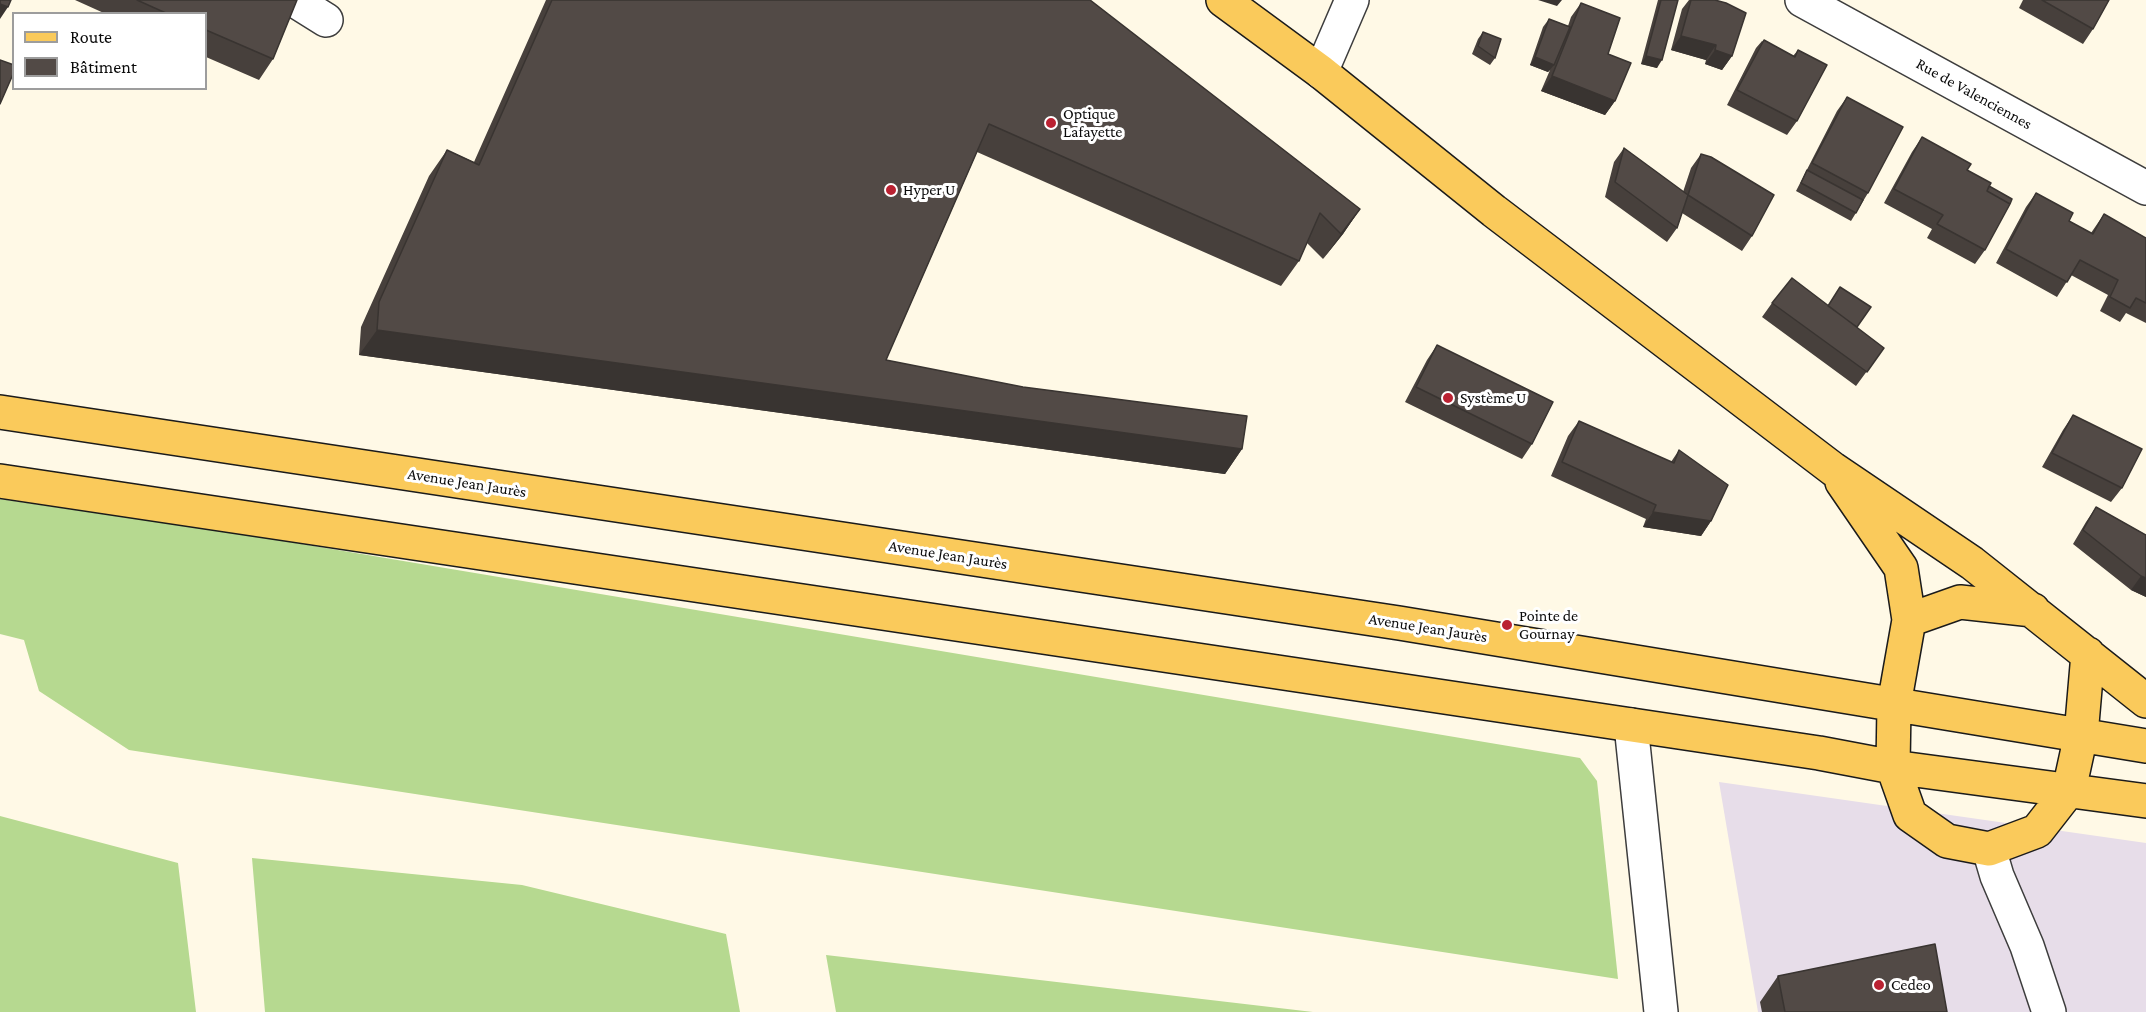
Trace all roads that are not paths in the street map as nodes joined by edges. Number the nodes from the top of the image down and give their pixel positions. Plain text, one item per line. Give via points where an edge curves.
1 (294, 0) edge
2 (1223, 0) edge
3 (1352, 0) edge
4 (1802, 0) edge
5 (326, 20) dead end
6 (1321, 72) junction
7 (2146, 188) edge
8 (0, 412) edge
9 (1833, 469) junction
10 (0, 481) edge
11 (2033, 610) junction
12 (1909, 620) junction
13 (2088, 654) junction
14 (2146, 701) edge
15 (1894, 705) junction
16 (1630, 724) junction
17 (2081, 735) junction
18 (2146, 746) edge
19 (1893, 766) junction
20 (2069, 790) junction
21 (2146, 801) edge
22 (1989, 849) junction
23 (1660, 1012) edge
24 (2049, 1012) edge

1 - 5 street
2 - 6 main road
3 - 6 street
4 - 7 street, Rue de Valenciennes
6 - 9 main road via 1494,211
8 - 15 main road, Avenue Jean Jaurès via 1311,610
9 - 11 main road via 1947,544
9 - 12 main road via 1901,568
10 - 16 main road
11 - 12 main road via 1960,602
11 - 13 main road
12 - 15 main road
13 - 14 main road
13 - 17 main road
15 - 17 main road, Avenue Jean Jaurès
15 - 19 main road
16 - 19 main road
16 - 23 street
17 - 18 main road, Avenue Jean Jaurès
17 - 20 main road
19 - 20 main road
19 - 22 main road via 1910,815 1947,841
20 - 21 main road
20 - 22 main road via 2037,831
22 - 24 street

